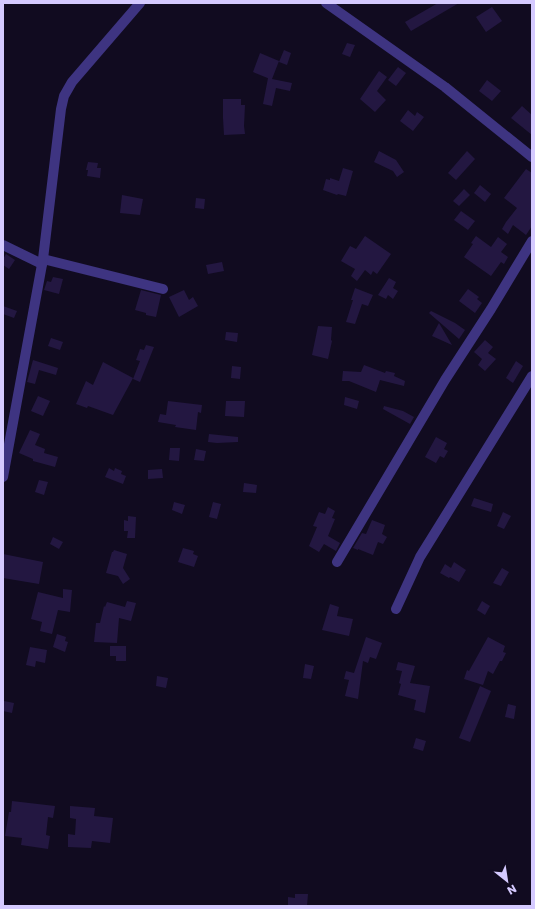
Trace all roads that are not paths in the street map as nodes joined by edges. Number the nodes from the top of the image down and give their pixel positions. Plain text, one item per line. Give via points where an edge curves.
1 (140, 3) edge
2 (326, 3) edge
3 (532, 157) edge
4 (532, 241) edge
5 (3, 244) edge
6 (42, 262) junction
7 (163, 289) dead end
8 (532, 376) edge
9 (3, 477) edge
10 (336, 562) dead end
11 (396, 609) dead end

1 - 6 street via 72,82 64,96
2 - 3 street via 445,87
4 - 10 street via 441,386
5 - 6 street
6 - 7 street
6 - 9 street
8 - 11 street via 420,557

